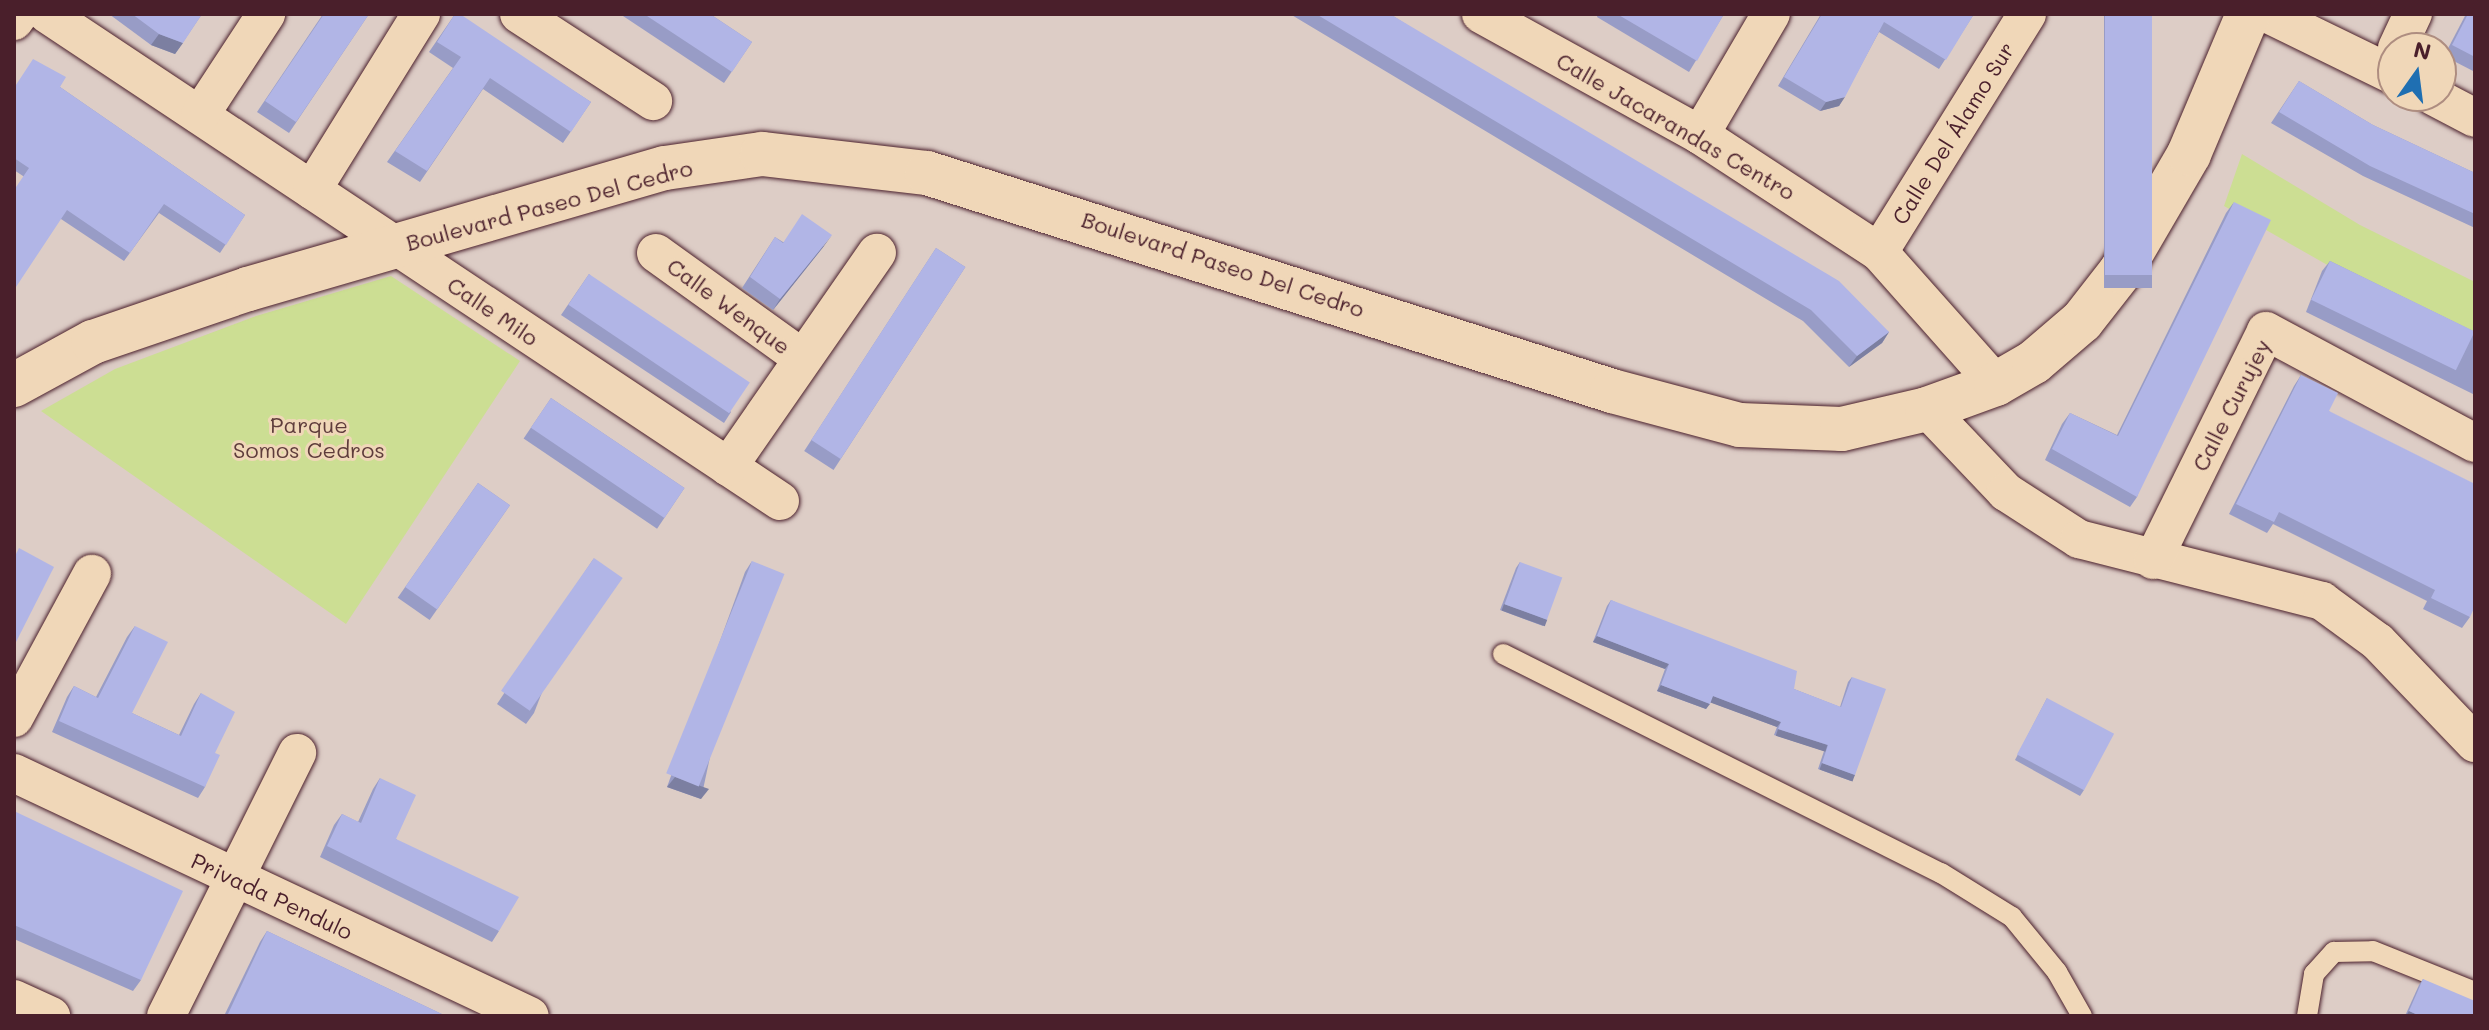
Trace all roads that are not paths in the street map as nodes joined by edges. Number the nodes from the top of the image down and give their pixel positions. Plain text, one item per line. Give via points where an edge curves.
1 (19, 14) edge
2 (47, 14) edge
3 (266, 14) edge
4 (421, 14) edge
5 (519, 14) edge
6 (1481, 14) edge
7 (1771, 14) edge
8 (2027, 14) edge
9 (2248, 14) edge
10 (2268, 14) edge
11 (14, 21) edge
12 (1522, 24) edge
13 (2377, 57) edge
14 (653, 101) dead end
15 (2457, 109) edge
16 (200, 115) junction
17 (2475, 118) edge
18 (1700, 135) junction
19 (312, 190) junction
20 (397, 246) junction
21 (1879, 252) junction
22 (656, 253) dead end
23 (877, 253) dead end
24 (802, 358) junction
25 (1996, 384) junction
26 (14, 385) edge
27 (1927, 409) junction
28 (2475, 443) edge
29 (728, 467) junction
30 (780, 501) dead end
31 (2153, 560) junction
32 (92, 574) dead end
33 (1503, 654) dead end
34 (14, 718) edge
35 (2475, 743) edge
36 (297, 753) dead end
37 (14, 773) edge
38 (234, 879) junction
39 (2475, 992) edge
40 (14, 999) edge
41 (51, 1016) edge
42 (166, 1016) edge
43 (530, 1016) edge
44 (2082, 1016) edge
45 (2307, 1016) edge

1 - 11 street
2 - 16 street, Calle Milo
3 - 16 street
4 - 19 street
5 - 14 street
6 - 12 street, Calle Jacarandas Centro
7 - 18 street
8 - 21 street, Calle Del Álamo Sur
9 - 25 street, Boulevard Paseo Del Cedro via 2189,154 2121,271 2082,321 2034,362
10 - 13 street
12 - 18 street, Calle Jacarandas Centro
15 - 17 street
16 - 19 street, Calle Milo
18 - 21 street, Calle Jacarandas Centro
19 - 20 street, Calle Milo
20 - 26 street, Boulevard Paseo Del Cedro via 134,326
20 - 27 street, Boulevard Paseo Del Cedro via 665,168 762,154 848,160 927,173 1016,199 1612,391 1740,425 1842,429
20 - 29 street, Calle Milo
21 - 25 street, Calle Jacarandas Centro
22 - 24 street, Calle Wenque
23 - 24 street, Calle Wenque
24 - 29 street, Calle Wenque
25 - 27 street, Boulevard Paseo Del Cedro
27 - 31 street via 2006,492 2079,539
28 - 31 street, Calle Curujey via 2266,331
29 - 30 street, Calle Milo
31 - 35 street via 2269,584 2322,601 2378,642
32 - 34 street
33 - 44 lane via 1941,873 2012,917 2057,972
36 - 38 street
37 - 38 street, Privada Pendulo
38 - 42 street
38 - 43 street, Privada Pendulo
39 - 45 lane via 2373,951 2334,952 2314,974
40 - 41 street

